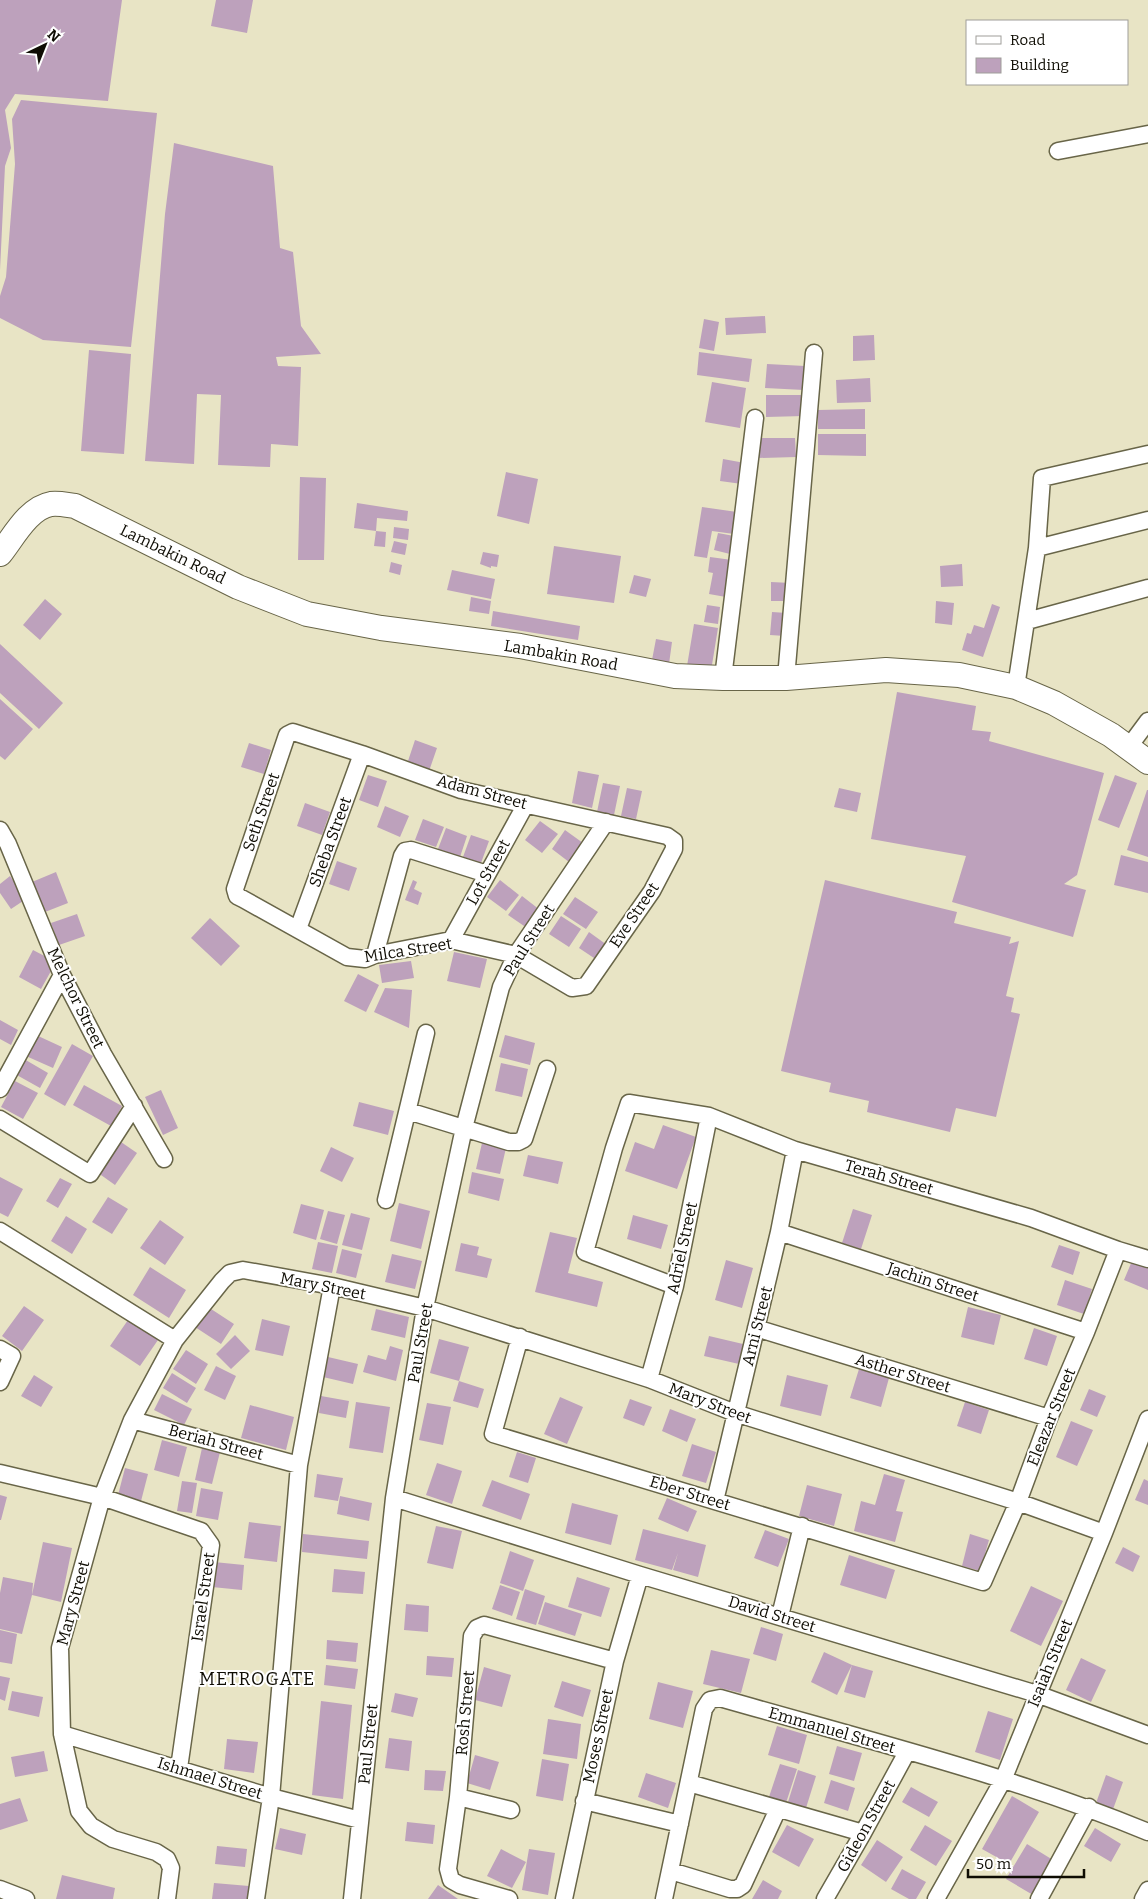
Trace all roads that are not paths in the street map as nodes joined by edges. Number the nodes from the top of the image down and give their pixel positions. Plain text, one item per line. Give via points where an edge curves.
1 (1148, 134) edge
2 (1058, 151) dead end
3 (814, 353) dead end
4 (755, 418) dead end
5 (1148, 454) edge
6 (1148, 520) edge
7 (1037, 548) junction
8 (0, 554) edge
9 (1148, 588) edge
10 (1027, 621) junction
11 (723, 678) junction
12 (786, 678) junction
13 (1016, 687) junction
14 (1148, 721) edge
15 (293, 732) joint
16 (1128, 748) junction
17 (362, 754) junction
18 (1148, 762) edge
19 (526, 804) junction
20 (606, 822) junction
21 (4, 837) edge
22 (674, 841) joint
23 (0, 861) edge
24 (487, 874) junction
25 (237, 896) joint
26 (298, 929) junction
27 (451, 940) junction
28 (375, 955) junction
29 (516, 956) junction
30 (62, 975) junction
31 (586, 986) joint
32 (426, 1033) dead end
33 (547, 1069) dead end
34 (0, 1089) edge
35 (134, 1106) junction
36 (408, 1111) junction
37 (709, 1116) junction
38 (0, 1119) edge
39 (464, 1128) junction
40 (796, 1150) junction
41 (164, 1159) dead end
42 (386, 1200) dead end
43 (0, 1231) edge
44 (779, 1232) junction
45 (1118, 1250) junction
46 (1148, 1259) edge
47 (332, 1286) junction
48 (675, 1286) junction
49 (426, 1308) junction
50 (756, 1328) junction
51 (1086, 1332) junction
52 (520, 1337) junction
53 (175, 1340) junction
54 (0, 1349) edge
55 (649, 1380) junction
56 (0, 1382) edge
57 (735, 1414) junction
58 (1050, 1418) junction
59 (1148, 1419) edge
60 (132, 1420) junction
61 (299, 1465) junction
62 (0, 1473) edge
63 (102, 1498) junction
64 (394, 1498) junction
65 (715, 1501) junction
66 (1018, 1502) junction
67 (802, 1526) junction
68 (1104, 1533) junction
69 (640, 1575) junction
70 (983, 1582) joint
71 (780, 1616) junction
72 (614, 1660) junction
73 (1037, 1694) junction
74 (62, 1734) junction
75 (1148, 1735) edge
76 (907, 1752) junction
77 (179, 1768) junction
78 (1003, 1780) junction
79 (689, 1783) junction
80 (271, 1797) junction
81 (458, 1797) junction
82 (584, 1801) junction
83 (778, 1808) junction
84 (1089, 1808) junction
85 (511, 1810) dead end
86 (360, 1820) junction
87 (680, 1824) junction
88 (1148, 1832) edge
89 (863, 1833) junction
90 (671, 1871) junction
91 (0, 1889) edge
92 (1148, 1890) edge
93 (26, 1899) edge
94 (167, 1899) edge
95 (256, 1899) edge
96 (352, 1899) edge
97 (509, 1899) edge
98 (564, 1899) edge
99 (664, 1899) edge
100 (825, 1899) edge
101 (936, 1899) edge
102 (1039, 1899) edge
103 (1143, 1899) edge

1 - 2 street
3 - 12 street
4 - 11 street
5 - 7 street via 1042,478
6 - 7 street
7 - 10 street
8 - 11 main road, Lambakin Road via 39,509 50,504 75,506 238,587 307,614 381,628 520,646 675,676
9 - 10 street
10 - 13 street
11 - 12 main road, Lambakin Road
12 - 13 main road, Lambakin Road via 886,670 959,674
13 - 16 main road, Lambakin Road via 1082,718
14 - 16 street
15 - 17 street, Adam Street
15 - 25 street, Seth Street via 286,735 235,890
16 - 18 main road, Lambakin Road
17 - 19 street, Adam Street via 461,790
17 - 26 street, Sheba Street
19 - 20 street, Adam Street
19 - 24 street, Lot Street
20 - 22 street, Adam Street via 667,836
20 - 29 street, Paul Street
21 - 23 street
21 - 30 street, Melchor Street
22 - 31 street, Eve Street via 674,849 652,891
24 - 27 street, Lot Street
24 - 28 street via 411,850 405,851
25 - 26 street, Milca Street
26 - 28 street, Milca Street via 347,957 365,959
27 - 28 street, Milca Street
27 - 29 street, Milca Street
29 - 31 street, Milca Street via 572,988
29 - 39 street, Paul Street via 501,987
30 - 34 street
30 - 35 street, Melchor Street
32 - 36 street
33 - 39 street via 524,1139 509,1142
35 - 38 street via 90,1174
35 - 41 street, Melchor Street
36 - 39 street
36 - 42 street
37 - 40 street, Terah Street
37 - 48 street, Adriel Street
37 - 48 street, Terah Street via 629,1103 585,1252
39 - 49 street, Paul Street
40 - 44 street, Arni Street
40 - 45 street, Terah Street via 1031,1218
43 - 53 street
44 - 50 street, Arni Street
44 - 51 street, Jachin Street
45 - 46 street, Terah Street
45 - 51 street, Eleazar Street
47 - 49 street, Mary Street
47 - 53 street, Mary Street via 243,1270 230,1274
47 - 61 street
48 - 55 street, Adriel Street
49 - 52 street, Mary Street
49 - 64 street, Paul Street
50 - 57 street, Arni Street
50 - 58 street, Asther Street
51 - 58 street, Eleazar Street
52 - 55 street, Mary Street
52 - 65 street, Eber Street via 493,1434
53 - 60 street, Mary Street
54 - 56 street via 12,1356
55 - 57 street, Mary Street
57 - 65 street, Arni Street
57 - 66 street, Mary Street
58 - 66 street, Eleazar Street
59 - 68 street, Isaiah Street
60 - 61 street, Beriah Street
60 - 63 street, Mary Street
61 - 80 street
62 - 63 street, Israel Street
63 - 74 street, Mary Street via 60,1648
63 - 77 street, Israel Street via 201,1531 211,1545
64 - 69 street, David Street
64 - 86 street, Paul Street
65 - 67 street, Eber Street
66 - 68 street, Mary Street
66 - 70 street, Eleazar Street
67 - 70 street, Eber Street
67 - 71 street
68 - 73 street, Isaiah Street
69 - 71 street, David Street
69 - 72 street, Moses Street
71 - 73 street, David Street
72 - 81 street, Rosh Street via 484,1625 477,1628 472,1636
72 - 82 street, Moses Street
73 - 75 street, David Street
73 - 78 street, Isaiah Street
74 - 77 street, Ishmael Street
74 - 94 street, Mary Street via 79,1811 91,1826 113,1839 156,1852 167,1859 171,1868
76 - 78 street, Emmanuel Street
76 - 79 street, Emmanuel Street via 720,1698 710,1700 704,1709
76 - 89 street, Gideon Street
77 - 80 street, Ishmael Street
78 - 84 street, Emmanuel Street
78 - 101 street, Isaiah Street
79 - 83 street
79 - 87 street, Emmanuel Street
80 - 86 street, Ishmael Street
80 - 95 street
81 - 85 street
81 - 97 street, Rosh Street via 448,1870 451,1880
82 - 87 street
82 - 98 street, Moses Street
83 - 89 street
83 - 90 street via 743,1885 737,1889
84 - 88 street, Emmanuel Street
84 - 102 street
86 - 96 street, Paul Street
87 - 90 street, Emmanuel Street
89 - 100 street, Gideon Street
90 - 99 street, Emmanuel Street
91 - 93 street
92 - 103 street

